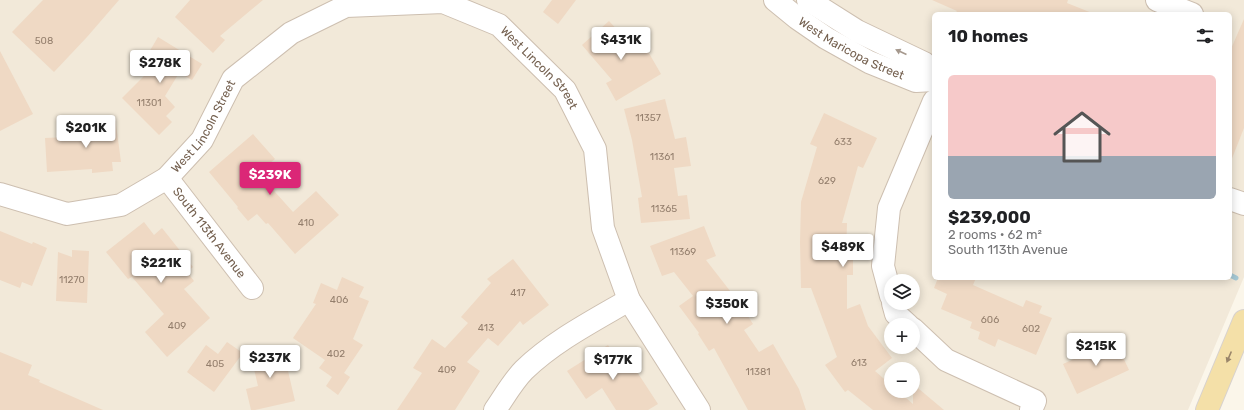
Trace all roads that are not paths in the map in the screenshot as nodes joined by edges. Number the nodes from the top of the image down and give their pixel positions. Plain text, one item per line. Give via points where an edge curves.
1 (775, 0) edge
2 (808, 0) edge
3 (1157, 0) edge
4 (1187, 12) edge
5 (932, 70) edge
6 (932, 80) edge
7 (932, 106) edge
8 (167, 178) junction
9 (0, 194) edge
10 (1232, 200) edge
11 (1244, 204) edge
12 (884, 274) edge
13 (252, 288) dead end
14 (629, 300) junction
15 (895, 310) edge
16 (900, 318) edge
17 (1244, 321) edge
18 (920, 336) edge
19 (496, 410) edge
20 (699, 410) edge
21 (1031, 410) edge
22 (1207, 410) edge

1 - 6 street, West Maricopa Street via 821,35 869,62 916,81
5 -> 2 street, West Maricopa Street via 924,63 857,31
3 - 4 street
7 - 12 street via 889,208 882,266
8 - 9 street, West Lincoln Street via 121,206 67,214
8 - 13 street, South 113th Avenue
8 - 14 street, West Lincoln Street via 202,140 233,79 291,33 346,6 443,2 499,26 565,90 595,149 603,228
10 - 11 street
14 - 19 street via 542,354 523,371
14 - 20 street, West Lincoln Street
15 - 16 street
17 -> 22 main road
18 - 21 street via 946,360 1035,401

